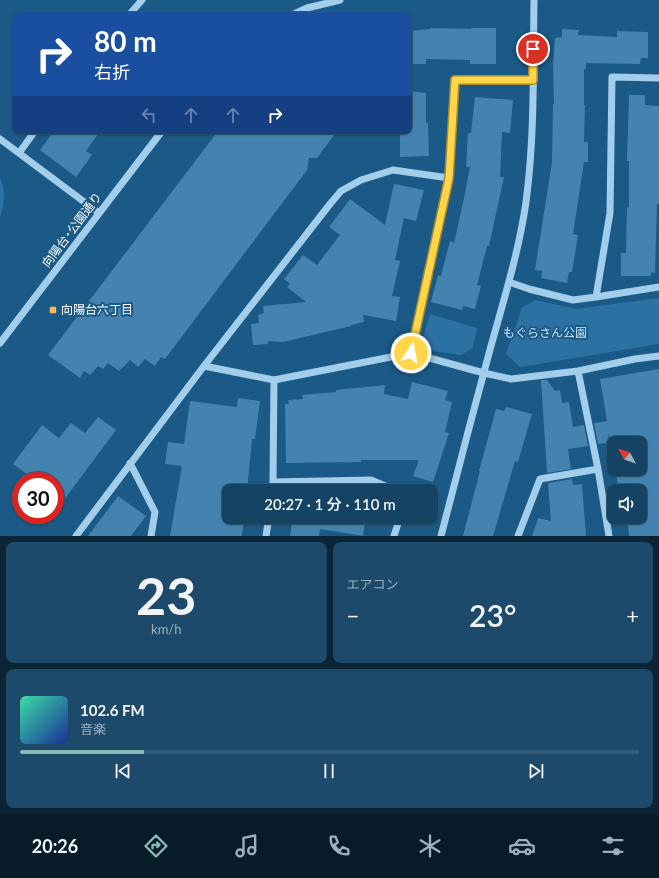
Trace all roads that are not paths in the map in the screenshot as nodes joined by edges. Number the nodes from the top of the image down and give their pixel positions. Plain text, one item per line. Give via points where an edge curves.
1 (142, 0) edge
2 (306, 0) edge
3 (340, 0) edge
4 (534, 0) edge
5 (307, 8) junction
6 (132, 12) edge
7 (298, 12) edge
8 (659, 78) edge
9 (533, 80) junction
10 (33, 134) edge
11 (160, 134) edge
12 (0, 139) edge
13 (19, 153) junction
14 (449, 178) junction
15 (99, 213) junction
16 (509, 282) junction
17 (659, 287) edge
18 (596, 298) junction
19 (0, 343) edge
20 (411, 353) junction
21 (659, 356) edge
22 (204, 366) junction
23 (578, 371) junction
24 (484, 373) junction
25 (274, 380) junction
26 (130, 463) junction
27 (598, 469) junction
28 (273, 482) joint
29 (380, 484) edge
30 (268, 524) edge
31 (398, 524) edge
32 (76, 536) edge
33 (151, 536) edge
34 (266, 536) edge
35 (394, 536) edge
36 (441, 536) edge
37 (518, 536) edge
38 (609, 536) edge

1 - 6 street
2 - 5 street
3 - 5 street
4 - 9 street
5 - 7 street
8 - 18 street via 612,77 610,213
9 - 14 street via 455,80
9 - 16 street via 526,203
10 - 13 street
11 - 15 street, 向陽台･公園通り
12 - 13 street
13 - 15 street
14 - 20 street
14 - 22 street via 393,170 361,180 341,191
15 - 19 street, 向陽台･公園通り
16 - 18 street via 573,300
16 - 24 street
17 - 18 street
20 - 24 street
20 - 25 street
21 - 23 street
22 - 25 street
22 - 26 street
23 - 24 street via 511,379
23 - 27 street
24 - 36 street
25 - 28 street
26 - 32 street
26 - 33 street via 155,512
27 - 37 street via 540,479
27 - 38 street
28 - 29 street via 371,480
30 - 34 street
31 - 35 street

